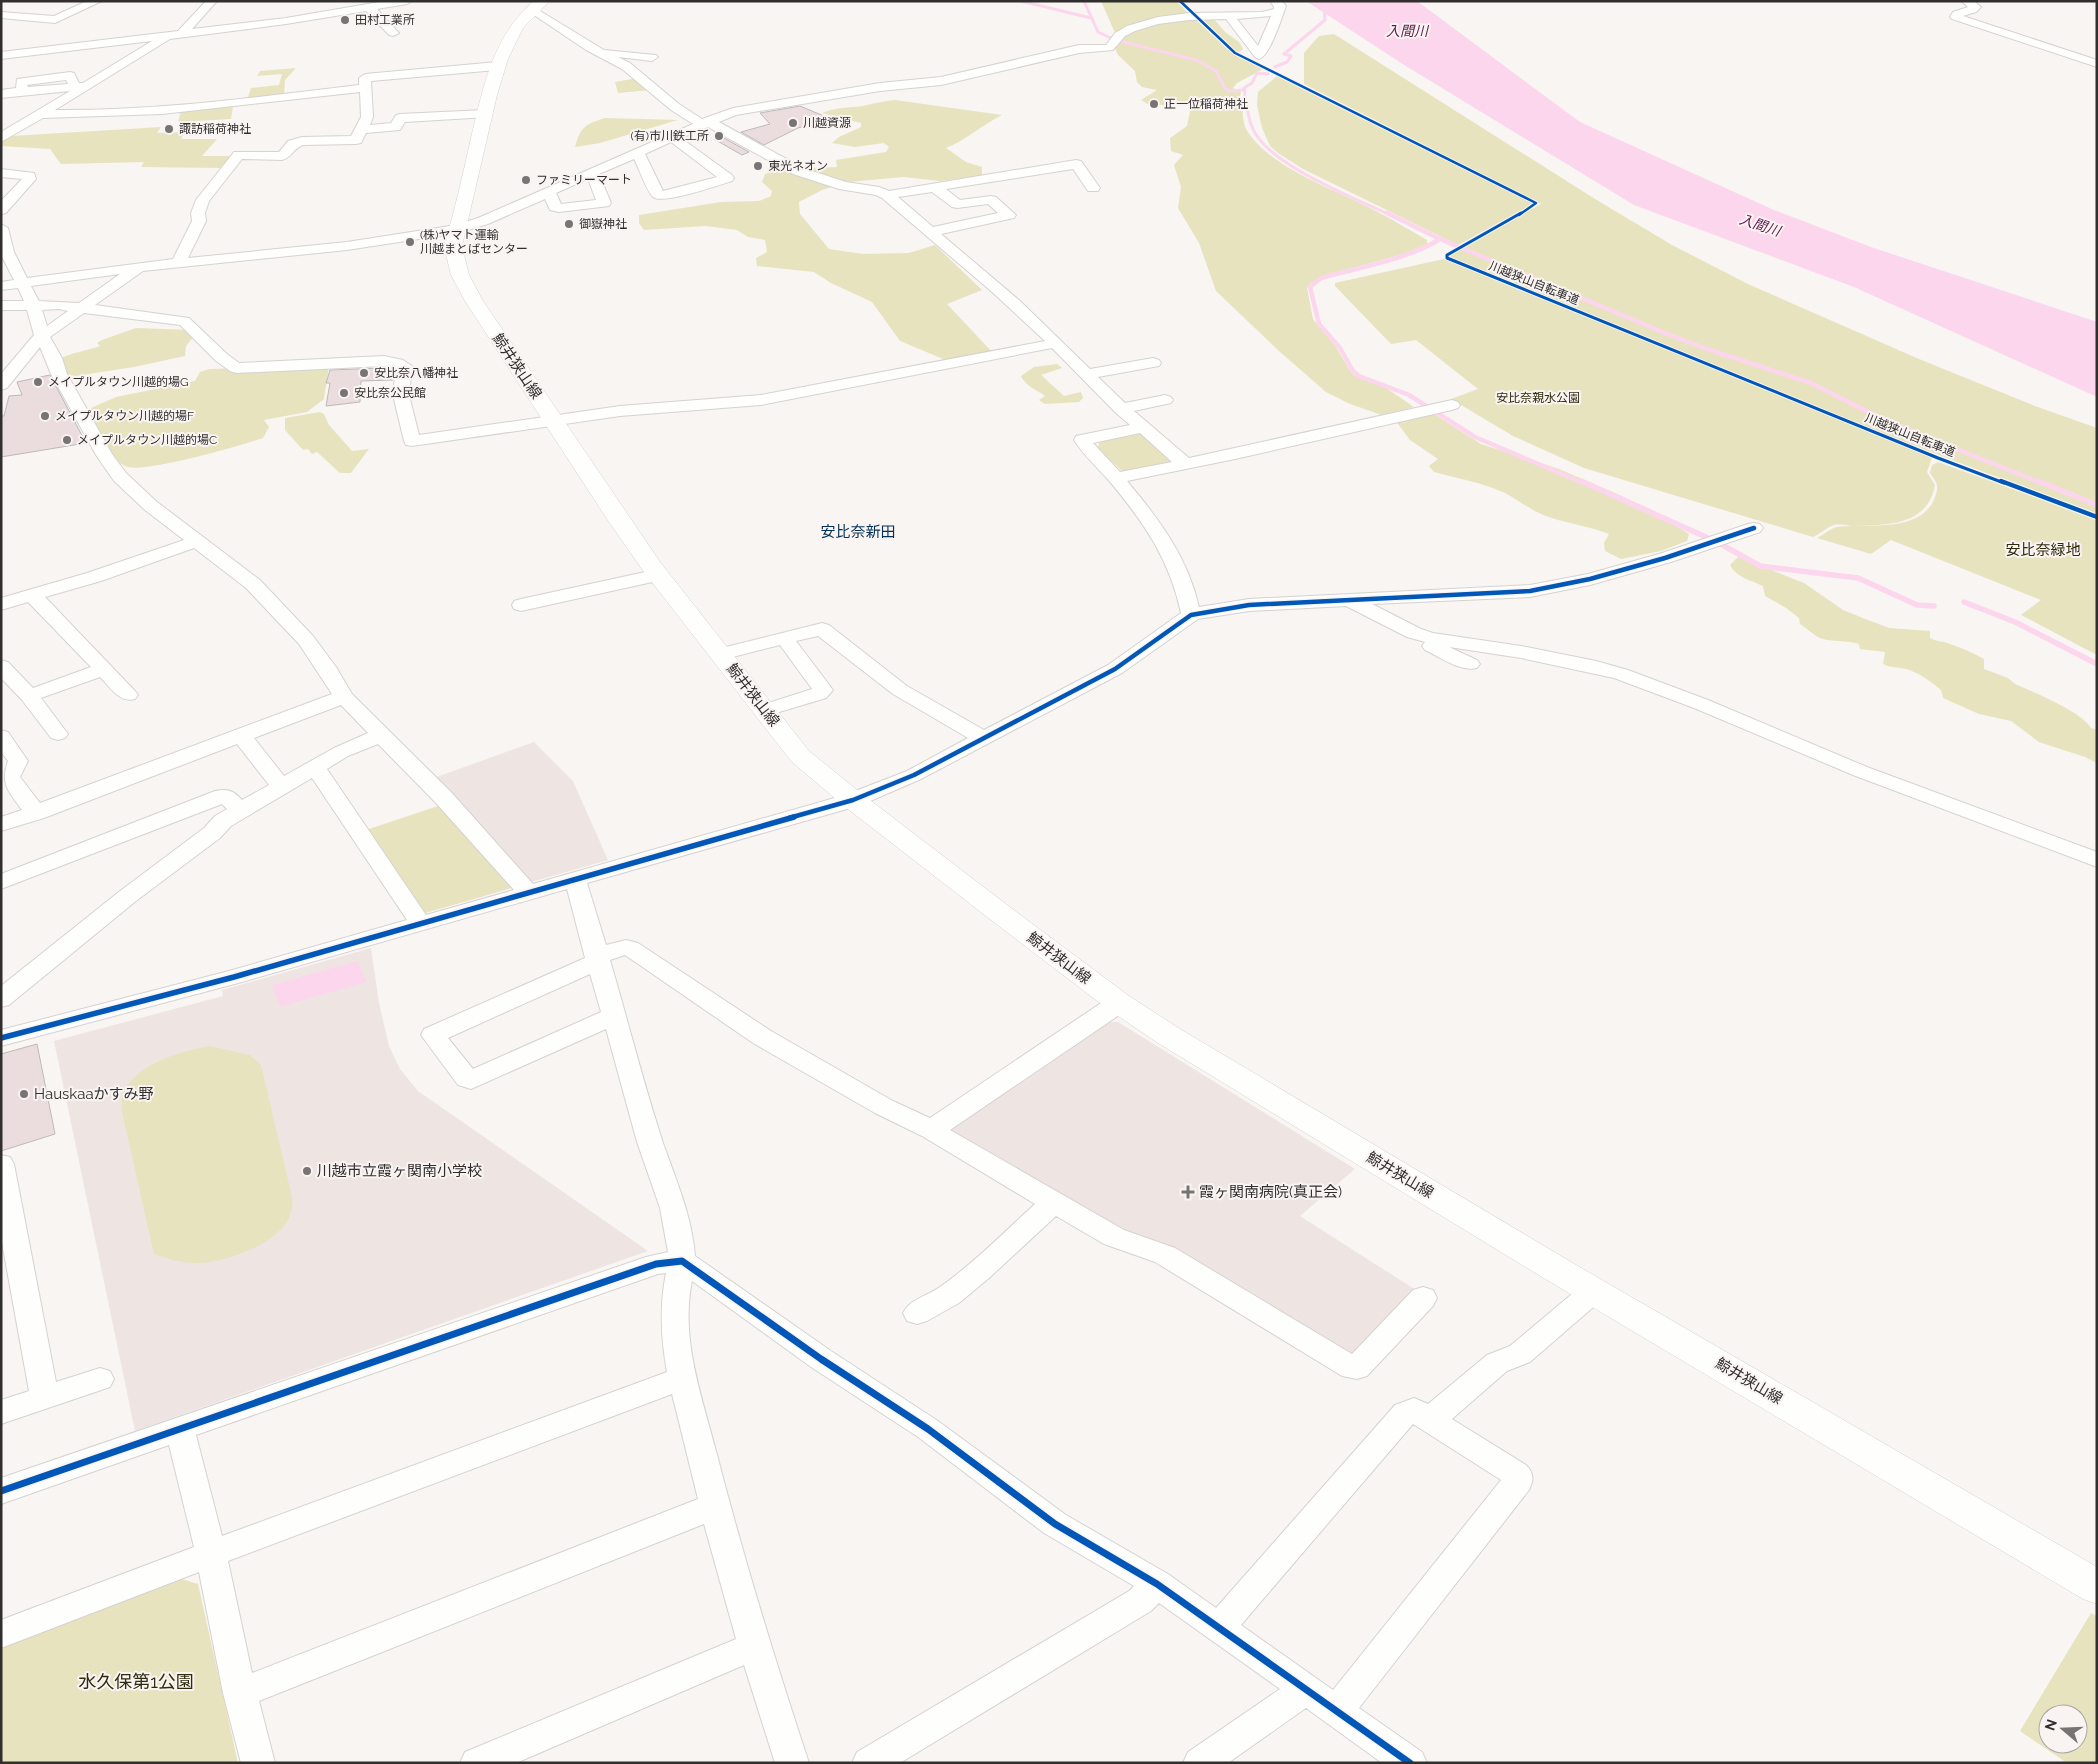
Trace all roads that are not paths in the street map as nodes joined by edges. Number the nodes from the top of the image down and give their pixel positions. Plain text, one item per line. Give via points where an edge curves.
1 (97, 1) edge
2 (212, 1) edge
3 (406, 1) edge
4 (1966, 1) edge
5 (537, 5) edge
6 (1277, 6) edge
7 (369, 8) junction
8 (1, 16) edge
9 (1229, 16) junction
10 (393, 33) dead end
11 (175, 35) junction
12 (151, 47) junction
13 (175, 48) dead end
14 (597, 52) junction
15 (1, 56) edge
16 (652, 57) dead end
17 (2097, 64) edge
18 (497, 66) junction
19 (88, 85) junction
20 (364, 88) junction
21 (1, 94) edge
22 (41, 114) junction
23 (484, 114) junction
24 (705, 122) junction
25 (364, 123) junction
26 (672, 137) junction
27 (1, 138) edge
28 (637, 152) junction
29 (1, 173) edge
30 (592, 173) junction
31 (935, 187) junction
32 (1093, 188) dead end
33 (549, 192) junction
34 (887, 195) junction
35 (1, 210) edge
36 (1, 228) edge
37 (458, 229) junction
38 (929, 232) junction
39 (4, 252) edge
40 (178, 263) junction
41 (139, 267) junction
42 (23, 284) junction
43 (1, 286) edge
44 (33, 304) junction
45 (1, 306) edge
46 (85, 308) junction
47 (42, 336) junction
48 (1056, 344) junction
49 (1154, 363) dead end
50 (1088, 374) junction
51 (1, 385) edge
52 (1165, 400) dead end
53 (1446, 406) dead end
54 (1121, 409) junction
55 (552, 418) junction
56 (1143, 427) junction
57 (1184, 463) junction
58 (1116, 478) junction
59 (1754, 528) dead end
60 (197, 541) junction
61 (659, 576) junction
62 (32, 595) junction
63 (1350, 601) junction
64 (1, 604) edge
65 (521, 605) dead end
66 (1191, 615) junction
67 (784, 638) junction
68 (1430, 638) junction
69 (721, 654) junction
70 (1470, 664) dead end
71 (1, 666) edge
72 (104, 669) junction
73 (128, 695) dead end
74 (29, 696) junction
75 (344, 697) junction
76 (766, 710) junction
77 (58, 734) dead end
78 (240, 735) junction
79 (381, 735) junction
80 (1, 736) edge
81 (982, 738) junction
82 (315, 767) junction
83 (282, 787) junction
84 (853, 800) junction
85 (240, 810) junction
86 (36, 813) junction
87 (1, 825) edge
88 (2097, 860) edge
89 (574, 879) junction
90 (1, 882) edge
91 (529, 893) junction
92 (420, 923) junction
93 (597, 958) junction
94 (1, 999) edge
95 (1119, 1003) junction
96 (614, 1016) junction
97 (1, 1038) edge
98 (931, 1130) junction
99 (1, 1164) edge
100 (1054, 1202) junction
101 (682, 1261) junction
102 (1595, 1290) junction
103 (1423, 1298) dead end
104 (917, 1313) dead end
105 (683, 1378) junction
106 (100, 1379) dead end
107 (45, 1398) junction
108 (1, 1412) edge
109 (1430, 1420) junction
110 (180, 1429) junction
111 (1, 1491) edge
112 (715, 1506) junction
113 (211, 1554) junction
114 (1157, 1584) junction
115 (2097, 1587) edge
116 (1219, 1628) junction
117 (1, 1634) edge
118 (754, 1646) junction
119 (1306, 1690) junction
120 (240, 1693) junction
121 (1337, 1711) junction
122 (258, 1763) edge
123 (477, 1763) edge
124 (792, 1763) edge
125 (869, 1763) edge
126 (1200, 1763) edge
127 (1410, 1763) edge

1 - 8 street via 55,20
2 - 11 street
3 - 7 street
4 - 17 street via 1975,7 1956,17
5 - 14 street
5 - 18 main road, 鯨井狭山線 via 519,24
6 - 9 street via 1262,15
6 - 9 street via 1273,26 1258,55
7 - 10 street
7 - 11 street
9 - 24 street via 1204,15 1156,22 1122,34 1108,48 1079,49 941,81 880,87 733,112
11 - 12 street
11 - 15 street
12 - 13 street
12 - 19 street
14 - 16 street
14 - 24 street via 626,66 675,107
18 - 20 street via 365,78
18 - 23 main road, 鯨井狭山線
19 - 21 street
19 - 22 street
20 - 22 street via 169,110
20 - 25 street
22 - 27 street
23 - 25 street via 400,118 396,127
23 - 37 main road, 鯨井狭山線
24 - 26 street
24 - 34 street via 798,172
25 - 40 street via 356,140 302,141 293,144 282,156 239,155 204,200 198,213 199,221
26 - 28 street
26 - 28 street via 726,178 659,195
28 - 30 street
29 - 35 street via 29,176 29,179
30 - 33 street
30 - 33 street via 604,203 559,208 555,207
31 - 32 street via 1076,164
31 - 34 street
31 - 38 street via 957,204 991,200 1010,216
33 - 37 street via 483,222
34 - 38 street
36 - 39 street
37 - 40 street via 347,246
37 - 55 main road, 鯨井狭山線 via 453,246 455,265 462,282
38 - 48 street via 992,283
39 - 42 street
40 - 41 street
41 - 42 street
41 - 46 street
42 - 43 street
42 - 44 street
44 - 45 street
44 - 46 street
44 - 47 street
46 - 47 street
46 - 55 street via 184,321 223,361 236,368 397,363 404,366 401,395 412,441
47 - 51 street
47 - 60 street via 97,443 120,476 151,506
48 - 50 street
48 - 55 street via 761,400
49 - 50 street
50 - 54 street
52 - 54 street
53 - 57 street
54 - 56 street
55 - 61 main road, 鯨井狭山線
56 - 57 street
56 - 58 street via 1082,440
57 - 58 street
58 - 66 street via 1174,556 1189,596
59 - 63 street via 1665,558 1552,588 1507,594
60 - 62 street
60 - 75 street via 253,584 291,624 325,665
61 - 65 street
61 - 69 main road, 鯨井狭山線
62 - 64 street
62 - 72 street
63 - 66 street via 1249,605
63 - 68 street
66 - 81 street via 1115,669
67 - 69 street
67 - 76 street via 824,690
67 - 81 street via 822,629 900,690
68 - 70 street via 1429,644
68 - 88 street via 1521,652 1621,674 1860,771
69 - 76 main road, 鯨井狭山線
71 - 74 street
72 - 73 street
72 - 74 street
74 - 77 street
75 - 78 street
75 - 79 street
76 - 84 main road, 鯨井狭山線 via 800,756
78 - 83 street
78 - 86 street
79 - 82 street
79 - 91 street via 443,796
80 - 86 street via 18,761 9,777
81 - 84 street via 914,775
82 - 83 street
82 - 92 street
83 - 85 street
84 - 89 street
84 - 95 main road, 鯨井狭山線
85 - 90 street via 227,796 222,796
85 - 94 street
86 - 87 street
89 - 91 street
89 - 93 street
91 - 92 street
92 - 97 street via 234,977
93 - 96 street
93 - 96 street via 433,1035 471,1080
93 - 98 street via 630,948 762,1037 884,1107
95 - 98 street
95 - 102 main road, 鯨井狭山線 via 1542,1261
96 - 101 street via 650,1142 673,1208
98 - 100 street
99 - 107 street
100 - 103 street via 1114,1237 1165,1255 1352,1368 1357,1368
100 - 104 street via 979,1271 949,1295
101 - 105 street via 676,1290 675,1338
101 - 110 street via 656,1264
101 - 114 street via 821,1360 928,1429 1055,1524
102 - 109 street via 1520,1354 1497,1363
102 - 115 main road, 鯨井狭山線
105 - 112 street
105 - 113 street
106 - 107 street
107 - 108 street
109 - 116 street via 1414,1410 1405,1413
109 - 121 street via 1515,1474 1518,1481
110 - 111 street
110 - 113 street
112 - 118 street
112 - 120 street
113 - 117 street
113 - 120 street
114 - 116 street
114 - 125 street via 1140,1601
116 - 119 street
118 - 123 street
118 - 124 street
119 - 121 street
119 - 126 street
120 - 122 street
121 - 127 street

